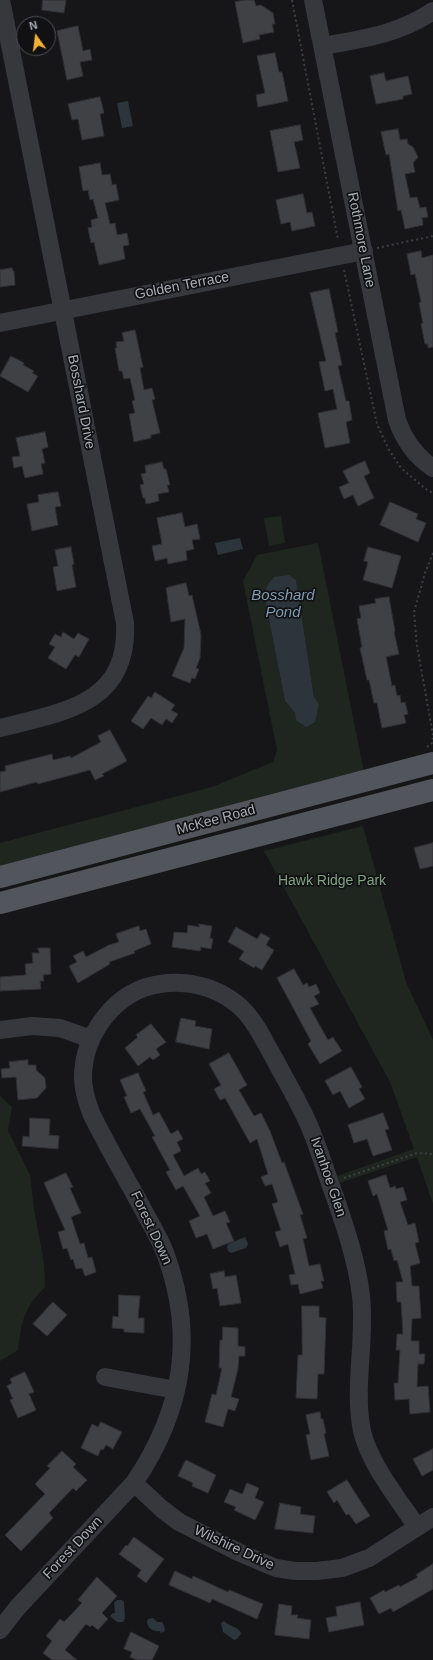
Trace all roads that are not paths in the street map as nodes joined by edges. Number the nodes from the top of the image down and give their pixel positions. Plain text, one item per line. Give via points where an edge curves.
1 (1, 0) edge
2 (313, 0) edge
3 (433, 10) edge
4 (323, 46) junction
5 (364, 251) junction
6 (62, 310) junction
7 (0, 323) edge
8 (433, 468) edge
9 (0, 728) edge
10 (432, 753) edge
11 (433, 790) edge
12 (0, 878) edge
13 (0, 903) edge
14 (0, 1030) edge
15 (91, 1039) junction
16 (105, 1377) dead end
17 (176, 1390) junction
18 (134, 1483) junction
19 (433, 1517) edge
20 (417, 1527) junction
21 (0, 1630) edge

1 - 6 street, Bosshard Drive
2 - 4 street, Rothmore Lane
3 - 4 street via 405,27 384,34
4 - 5 street, Rothmore Lane
5 - 6 street, Golden Terrace
5 - 8 street, Rothmore Lane via 397,420 402,435 410,447
6 - 7 street, Golden Terrace
6 - 9 street, Bosshard Drive via 125,623 124,648 108,684 96,696 68,711
10 - 12 main road, McKee Road
11 - 13 main road, McKee Road
14 - 15 street via 32,1026 60,1028
15 - 17 street, Forest Down via 83,1078 91,1113 164,1249 178,1293 182,1339
15 - 20 street, Ivanhoe Glen via 102,1021 126,997 140,989 175,982 203,986 227,997 245,1012 256,1026 313,1134 353,1254 361,1297 359,1404 363,1433 374,1462
16 - 17 street
17 - 18 street, Forest Down via 160,1439
18 - 20 street, Wilshire Drive via 179,1522 276,1568 295,1571 342,1568 369,1558
18 - 21 street, Forest Down via 17,1608
19 - 20 street, Wilshire Drive

